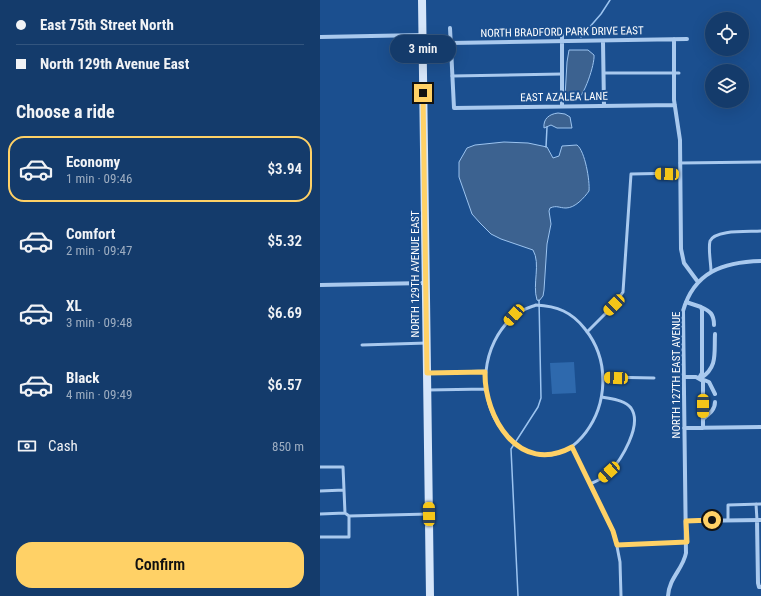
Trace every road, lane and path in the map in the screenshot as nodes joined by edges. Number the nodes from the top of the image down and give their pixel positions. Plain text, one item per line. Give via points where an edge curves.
1 (422, 0) edge
2 (450, 28) dead end
3 (562, 33) dead end
4 (320, 37) edge
5 (422, 37) junction
6 (674, 39) junction
7 (687, 39) dead end
8 (562, 42) junction
9 (603, 42) junction
10 (450, 43) junction
11 (422, 48) junction
12 (604, 73) junction
13 (674, 73) junction
14 (679, 73) dead end
15 (562, 74) junction
16 (451, 76) junction
17 (674, 105) junction
18 (562, 106) junction
19 (604, 106) junction
20 (761, 162) edge
21 (680, 163) junction
22 (680, 173) junction
23 (761, 231) edge
24 (761, 261) edge
25 (711, 272) junction
26 (698, 282) junction
27 (426, 284) junction
28 (320, 285) edge
29 (686, 302) junction
30 (701, 307) junction
31 (714, 325) dead end
32 (588, 332) junction
33 (715, 334) dead end
34 (426, 343) junction
35 (362, 345) dead end
36 (485, 372) junction
37 (427, 373) junction
38 (604, 377) junction
39 (684, 377) junction
40 (654, 378) dead end
41 (700, 378) junction
42 (428, 390) junction
43 (486, 390) junction
44 (715, 394) dead end
45 (602, 397) junction
46 (715, 402) dead end
47 (703, 418) junction
48 (761, 427) edge
49 (684, 428) junction
50 (703, 428) junction
51 (572, 447) junction
52 (320, 467) edge
53 (590, 484) junction
54 (344, 490) junction
55 (320, 491) edge
56 (756, 504) junction
57 (761, 504) edge
58 (344, 513) junction
59 (320, 514) edge
60 (429, 514) junction
61 (349, 516) junction
62 (728, 520) junction
63 (759, 520) edge
64 (686, 521) junction
65 (320, 537) edge
66 (687, 542) junction
67 (617, 545) junction
68 (760, 587) edge
69 (430, 596) edge
70 (621, 596) edge
71 (668, 596) edge

1 - 5 street, NORTH 129TH AVENUE EAST
2 - 10 street
3 - 8 street
4 - 5 street, NORTH BRADFORD PARK DRIVE EAST
5 - 10 street, NORTH BRADFORD PARK DRIVE EAST via 445,39
5 - 11 street, NORTH 129TH AVENUE EAST
6 - 7 street, NORTH BRADFORD PARK DRIVE EAST
6 - 9 street, NORTH BRADFORD PARK DRIVE EAST
6 - 13 street
8 - 9 street, NORTH BRADFORD PARK DRIVE EAST
8 - 10 street, NORTH BRADFORD PARK DRIVE EAST
8 - 15 street
9 - 12 street
10 - 11 street, NORTH BRADFORD PARK DRIVE EAST via 445,48
10 - 16 street
11 - 27 street, NORTH 129TH AVENUE EAST
12 - 13 lane
12 - 19 street
13 - 14 lane
13 - 17 street
15 - 16 lane
15 - 18 street
16 - 18 street, EAST AZALEA LANE via 454,108
17 - 19 street, EAST AZALEA LANE
17 - 21 street via 680,140
18 - 19 street, EAST AZALEA LANE
20 - 21 lane
21 - 22 street
22 - 26 street via 682,257
22 - 32 lane via 631,174 623,292
23 - 25 lane via 720,233 712,238
24 - 25 street via 737,264
25 - 26 street
26 - 29 street, NORTH 127TH EAST AVENUE
27 - 28 street
27 - 34 street, NORTH 129TH AVENUE EAST
29 - 30 street
29 - 39 street, NORTH 127TH EAST AVENUE via 683,321
30 - 31 street via 712,313
30 - 41 street
32 - 36 lane via 566,311 536,305 514,315 504,326 492,346
32 - 38 lane via 601,357
33 - 41 street via 714,364 708,373
34 - 35 lane
34 - 37 street, NORTH 129TH AVENUE EAST
36 - 37 lane
36 - 43 lane
37 - 42 street, NORTH 129TH AVENUE EAST
38 - 40 lane
38 - 45 lane
39 - 41 street
39 - 49 street, NORTH 127TH EAST AVENUE
41 - 44 street via 709,382
41 - 47 street via 703,382
42 - 43 lane
42 - 60 street, NORTH 129TH AVENUE EAST
43 - 51 lane via 499,426 518,446 532,453 541,454 554,454
45 - 51 lane via 591,425
45 - 53 lane via 628,405 632,409 634,424 629,441 618,460 603,478
46 - 47 street via 709,415
47 - 50 street
48 - 50 street
49 - 50 street
49 - 64 street, NORTH 127TH EAST AVENUE
51 - 53 lane
52 - 54 lane via 343,467
53 - 67 lane via 613,531
54 - 55 lane
54 - 58 lane
56 - 57 lane
56 - 62 lane via 728,505
56 - 63 lane
58 - 59 lane
58 - 61 lane
60 - 61 lane
60 - 69 street, NORTH 129TH AVENUE EAST
61 - 65 lane via 349,537
62 - 63 street
62 - 64 street
63 - 68 street
64 - 66 street, NORTH 127TH EAST AVENUE
66 - 67 lane
66 - 71 street, NORTH 127TH EAST AVENUE via 685,560 670,582
67 - 70 lane

